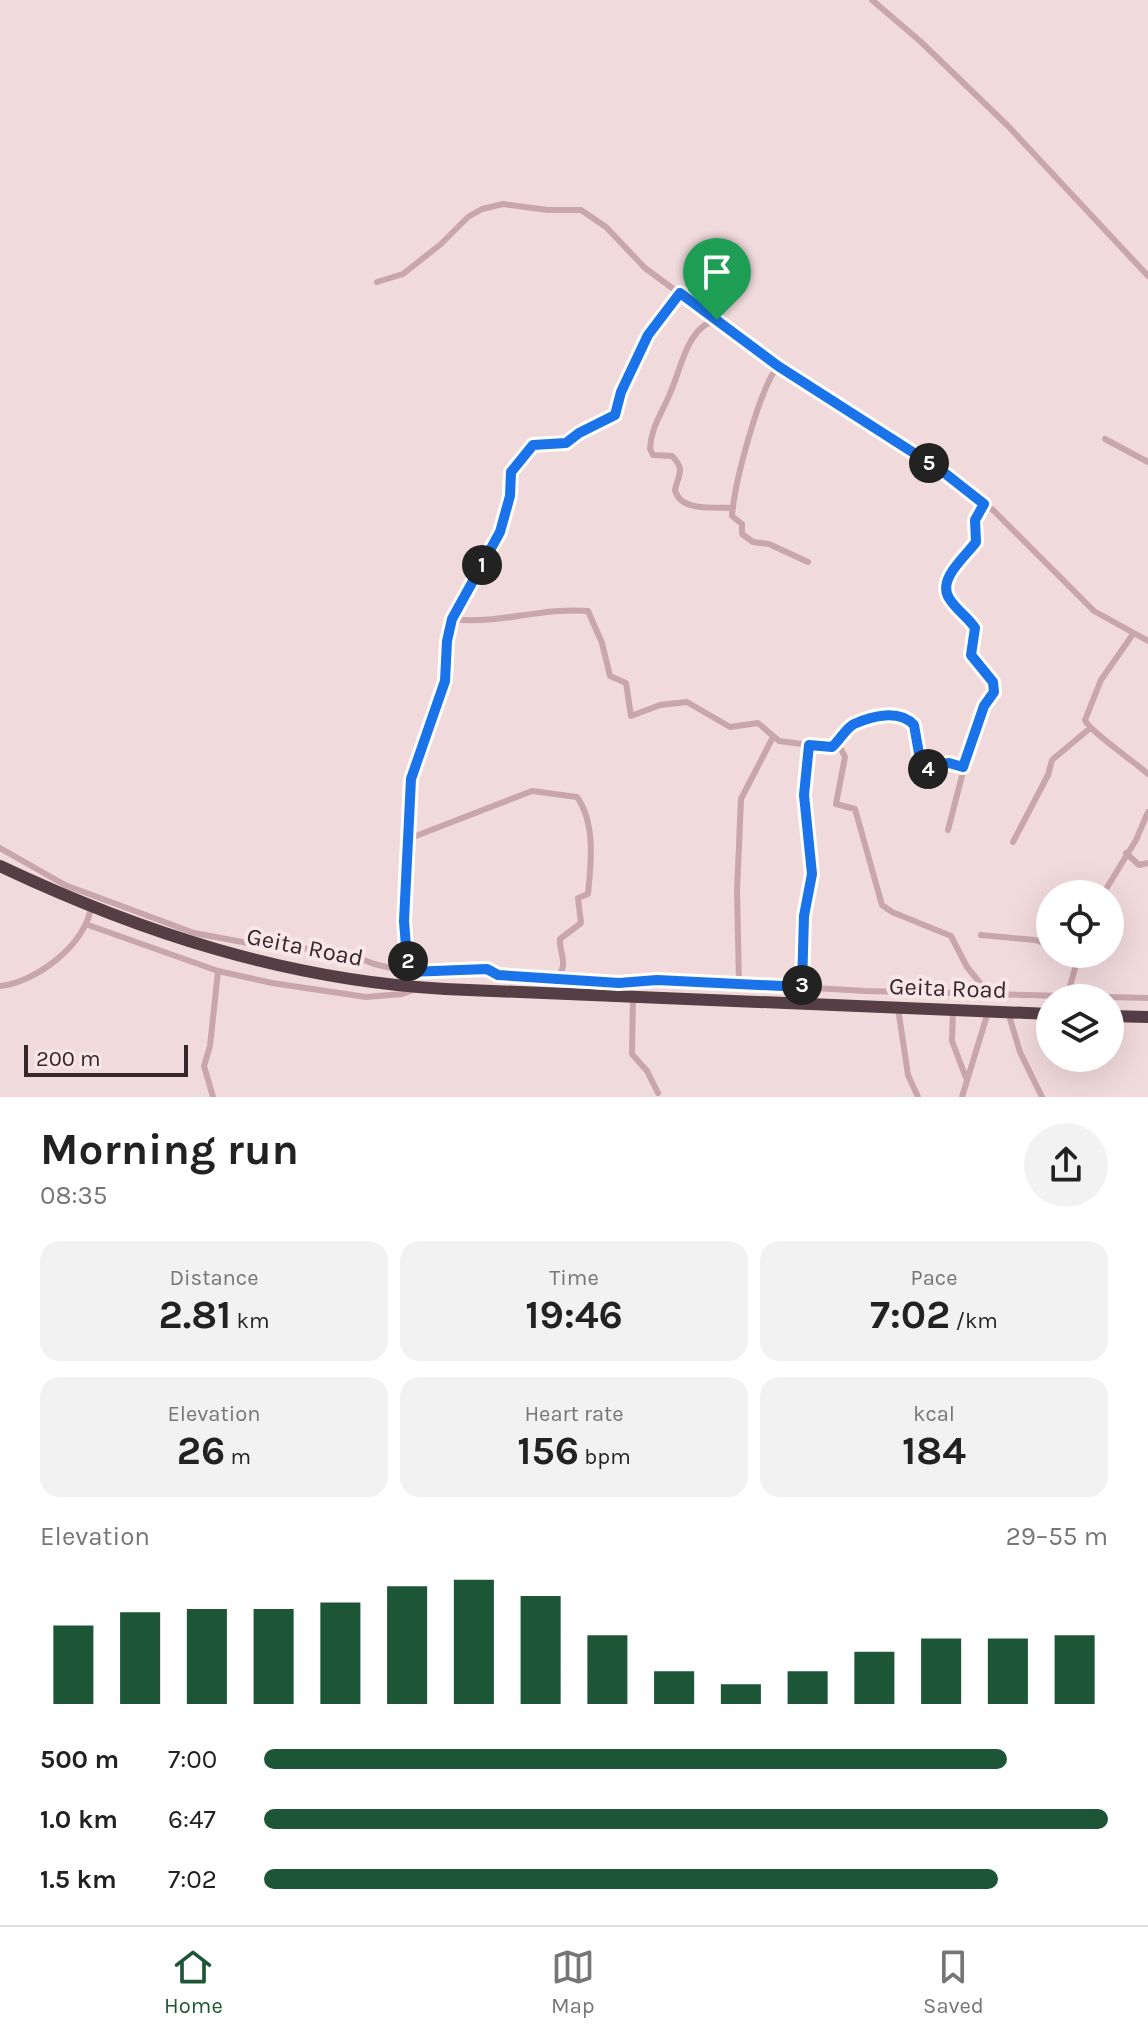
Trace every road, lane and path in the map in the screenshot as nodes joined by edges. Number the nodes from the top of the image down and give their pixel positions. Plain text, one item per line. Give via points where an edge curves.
1 (872, 0) edge
2 (1148, 276) edge
3 (377, 282) dead end
4 (680, 293) junction
5 (717, 320) junction
6 (778, 366) junction
7 (1105, 439) dead end
8 (1148, 462) edge
9 (984, 504) junction
10 (733, 508) junction
11 (808, 562) dead end
12 (452, 619) junction
13 (1133, 634) junction
14 (1148, 641) edge
15 (1089, 729) junction
16 (773, 737) junction
17 (809, 745) junction
18 (832, 747) junction
19 (963, 767) junction
20 (1148, 774) edge
21 (1148, 812) edge
22 (948, 830) dead end
23 (408, 839) junction
24 (1013, 842) dead end
25 (0, 848) edge
26 (1126, 853) junction
27 (1148, 863) edge
28 (0, 866) edge
29 (1111, 880) edge
30 (91, 907) junction
31 (88, 925) junction
32 (981, 935) dead end
33 (1036, 940) edge
34 (218, 971) junction
35 (408, 972) junction
36 (554, 979) junction
37 (739, 983) junction
38 (0, 986) edge
39 (413, 987) junction
40 (802, 987) junction
41 (988, 993) junction
42 (1036, 995) edge
43 (633, 997) junction
44 (1124, 998) edge
45 (1148, 998) edge
46 (802, 1005) junction
47 (898, 1008) junction
48 (953, 1010) junction
49 (988, 1012) junction
50 (1008, 1012) junction
51 (1036, 1013) edge
52 (1124, 1016) edge
53 (1148, 1017) edge
54 (966, 1078) junction
55 (658, 1093) dead end
56 (213, 1097) edge
57 (918, 1097) edge
58 (962, 1097) edge
59 (1042, 1097) edge

1 - 2 street via 1008,126
3 - 4 street via 403,274 475,212 503,204 581,210
4 - 5 street
4 - 12 street via 648,335 615,415 566,443 533,445 511,472 500,532
5 - 6 street
5 - 10 street via 707,323 686,351 655,423 650,449 653,455 672,456 680,465 675,490 684,504
6 - 9 street via 942,471
6 - 10 street via 767,381 743,455
7 - 8 street
9 - 13 street via 1094,611
9 - 19 street via 975,520 976,542 945,588 975,628 971,655 995,686
10 - 11 street via 744,536
12 - 16 street via 489,621 588,611 610,676 626,683 631,716 687,702 730,727 762,724
12 - 23 street via 445,681 411,779
13 - 14 street
13 - 15 street via 1094,693 1085,716
15 - 20 street
15 - 24 street via 1052,760
16 - 17 street
16 - 37 street via 741,799
17 - 18 street
17 - 40 street via 804,795 812,874 804,916
18 - 19 street via 852,725 895,716 914,725 926,768 949,763
18 - 41 street via 845,757 836,804 855,809 882,905 951,936
19 - 22 street
21 - 26 street
23 - 35 street
23 - 36 street via 532,791 577,797 592,851 590,883 588,894 578,898 581,923 560,939 564,966
25 - 35 street via 65,885 194,933 344,952
26 - 27 street via 1139,865
26 - 29 street
28 - 30 highway, Geita Road
30 - 31 street
30 - 39 highway, Geita Road via 257,962 350,981
31 - 34 street
31 - 38 street via 37,975
32 - 33 street
34 - 39 street via 366,997 402,994
34 - 56 street via 204,1066
35 - 36 street via 487,969 498,975
35 - 39 street
36 - 37 street
37 - 40 street
39 - 43 highway, Geita Road
40 - 41 street
40 - 46 street
41 - 42 street
43 - 46 highway, Geita Road
43 - 55 street via 631,1050
44 - 45 street
46 - 47 highway, Geita Road
47 - 48 highway, Geita Road
47 - 57 street via 908,1075
48 - 49 highway, Geita Road
48 - 54 street via 953,1046
49 - 50 highway, Geita Road
49 - 54 street
50 - 51 highway, Geita Road
50 - 59 street
52 - 53 highway
54 - 58 street

